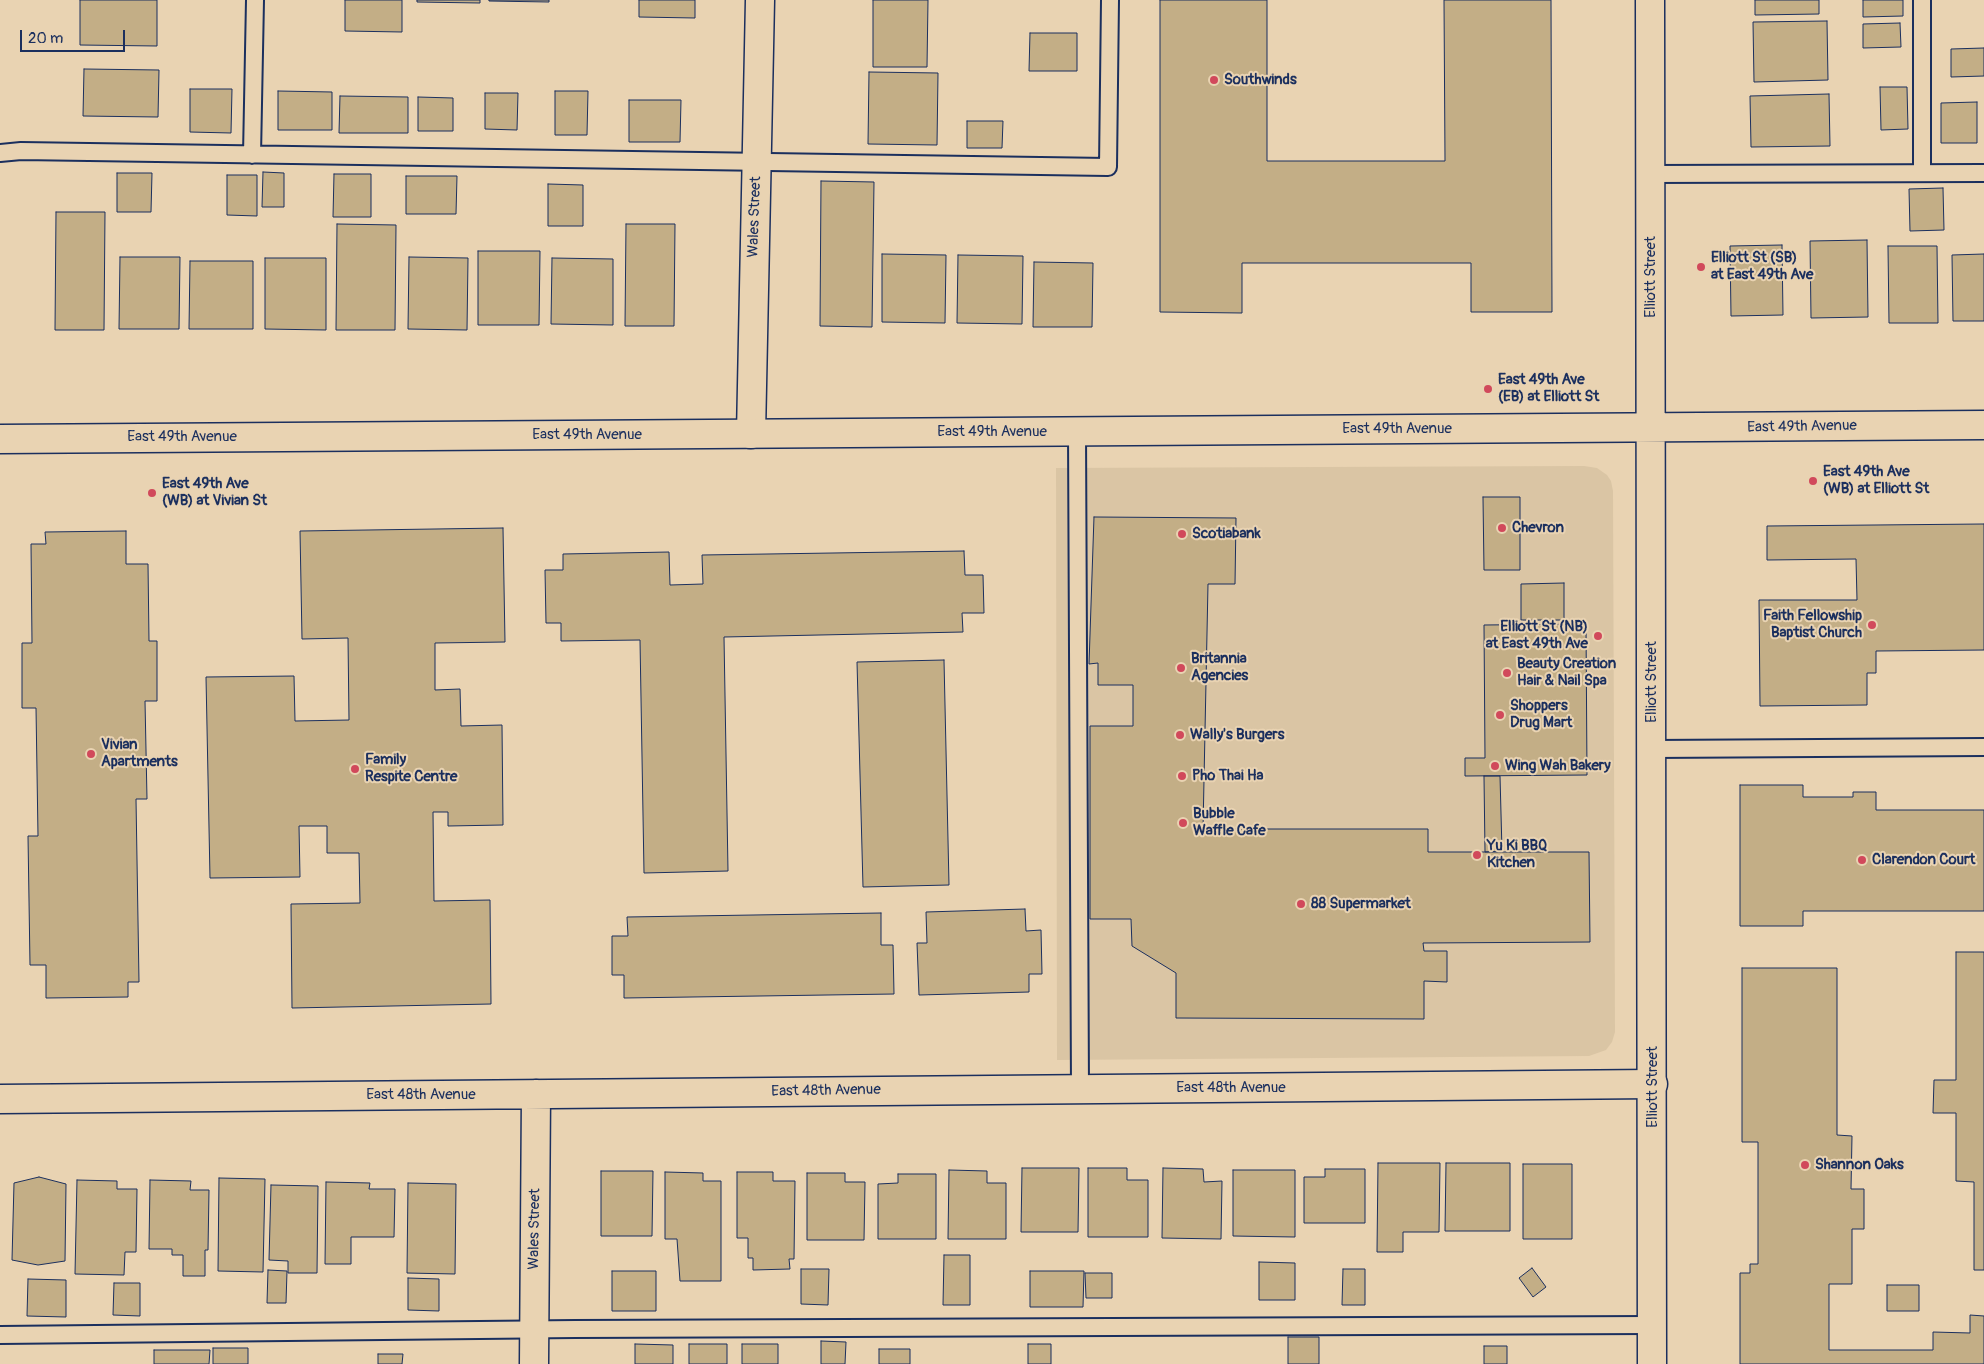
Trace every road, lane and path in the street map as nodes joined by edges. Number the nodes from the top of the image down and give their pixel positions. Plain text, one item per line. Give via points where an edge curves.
1 (255, 0) edge
2 (760, 0) edge
3 (1110, 0) edge
4 (1650, 0) edge
5 (1922, 0) edge
6 (0, 153) edge
7 (252, 155) junction
8 (757, 162) junction
9 (1984, 172) edge
10 (1922, 173) junction
11 (1650, 174) junction
12 (1984, 425) edge
13 (1651, 429) junction
14 (1076, 431) junction
15 (751, 434) junction
16 (0, 439) edge
17 (1984, 747) edge
18 (1652, 749) junction
19 (1653, 1084) junction
20 (1080, 1089) junction
21 (536, 1094) junction
22 (0, 1099) edge
23 (1652, 1324) junction
24 (534, 1330) junction
25 (0, 1335) edge
26 (534, 1364) edge
27 (1652, 1364) edge

1 - 7 lane
2 - 8 street, Wales Street
3 - 8 lane via 1108,167
4 - 11 street, Elliott Street
5 - 10 lane
6 - 7 lane
7 - 8 lane
8 - 15 street, Wales Street
9 - 10 lane
10 - 11 lane
11 - 13 street, Elliott Street
12 - 13 street, East 49th Avenue
13 - 14 street, East 49th Avenue
13 - 18 street, Elliott Street
14 - 15 street, East 49th Avenue
14 - 20 lane
15 - 16 street, East 49th Avenue
17 - 18 lane
18 - 19 street, Elliott Street
19 - 20 street, East 48th Avenue
19 - 23 street, Elliott Street
20 - 21 street, East 48th Avenue
21 - 22 street, East 48th Avenue
21 - 24 street, Wales Street
23 - 24 lane
23 - 27 street, Elliott Street
24 - 25 lane
24 - 26 street, Wales Street

